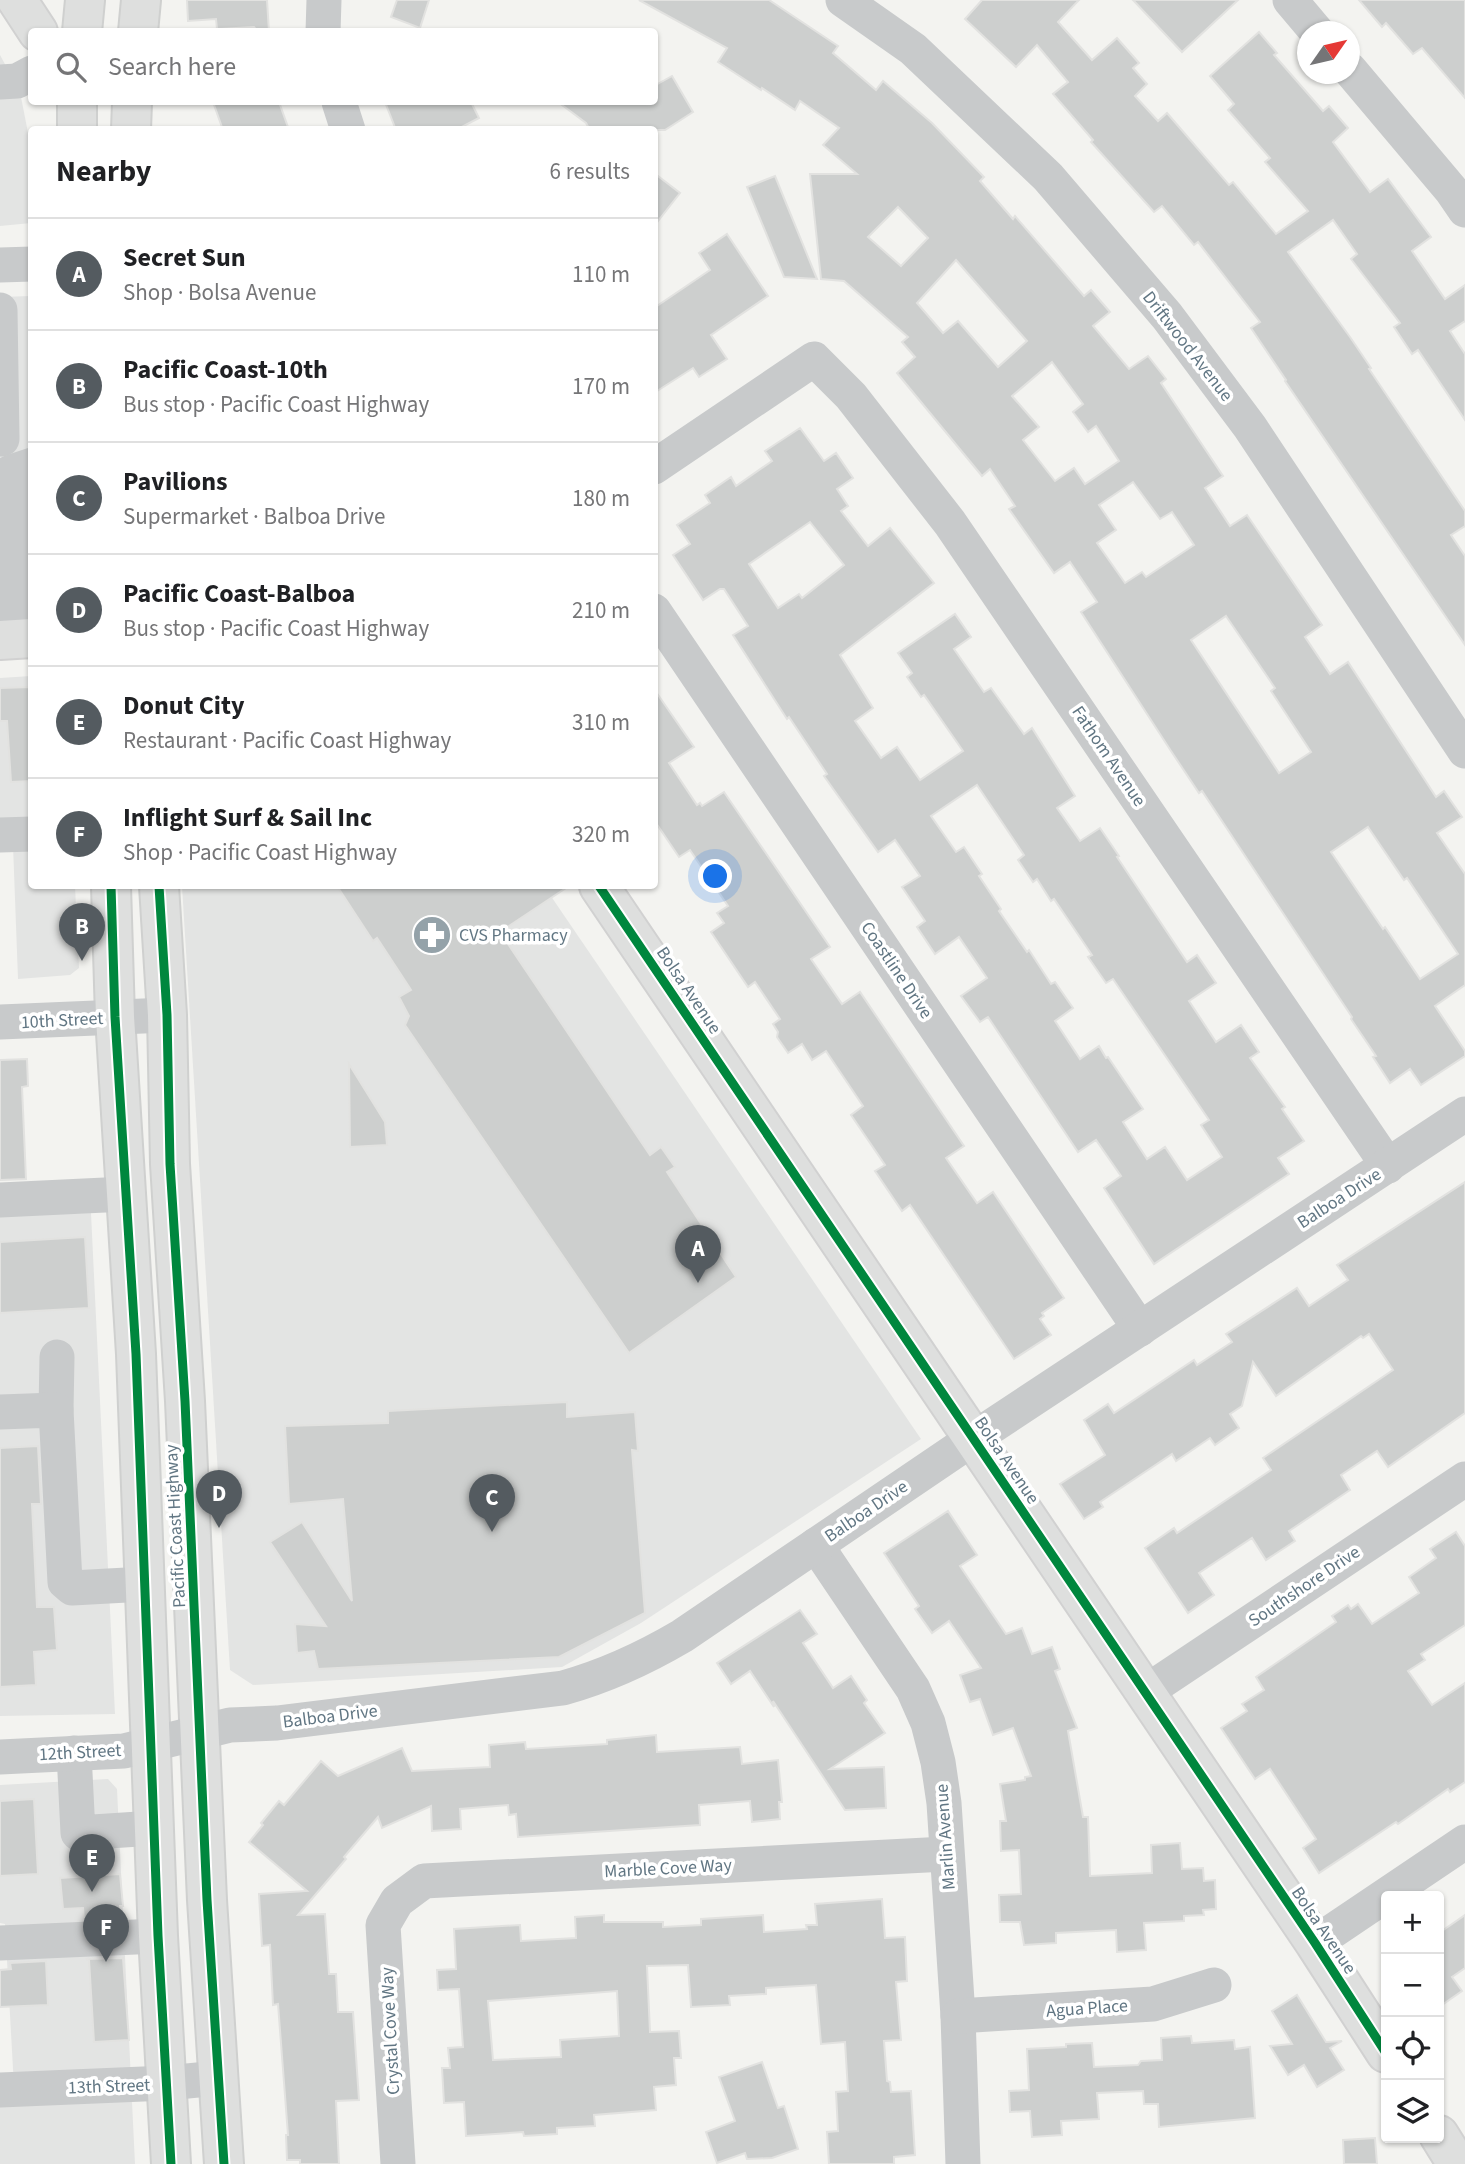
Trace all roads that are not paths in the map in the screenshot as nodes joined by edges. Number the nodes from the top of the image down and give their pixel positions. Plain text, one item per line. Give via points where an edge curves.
1 (17, 0) edge
2 (85, 0) edge
3 (141, 0) edge
4 (324, 0) edge
5 (843, 0) edge
6 (1290, 0) edge
7 (1308, 21) edge
8 (35, 28) edge
9 (82, 28) edge
10 (138, 28) edge
11 (323, 28) edge
12 (28, 75) edge
13 (0, 82) edge
14 (1360, 83) edge
15 (77, 105) edge
16 (340, 105) edge
17 (77, 126) edge
18 (347, 126) edge
19 (1465, 209) edge
20 (28, 264) edge
21 (0, 265) edge
22 (0, 310) edge
23 (28, 351) edge
24 (1, 354) edge
25 (11, 438) edge
26 (658, 464) edge
27 (28, 466) edge
28 (658, 617) edge
29 (15, 639) edge
30 (1465, 751) edge
31 (28, 834) edge
32 (0, 835) edge
33 (111, 889) edge
34 (159, 889) edge
35 (601, 889) edge
36 (167, 1015) junction
37 (115, 1017) junction
38 (0, 1022) edge
39 (1465, 1114) edge
40 (1388, 1166) junction
41 (126, 1194) junction
42 (0, 1200) edge
43 (1140, 1329) junction
44 (57, 1357) dead end
45 (55, 1410) junction
46 (0, 1412) edge
47 (974, 1438) junction
48 (1465, 1479) edge
49 (816, 1545) junction
50 (145, 1584) junction
51 (1144, 1693) junction
52 (201, 1732) junction
53 (151, 1745) junction
54 (74, 1753) junction
55 (0, 1757) edge
56 (154, 1828) junction
57 (1465, 1842) edge
58 (946, 1854) junction
59 (397, 1901) joint
60 (158, 1936) junction
61 (1315, 1942) junction
62 (0, 1943) edge
63 (1214, 1985) dead end
64 (958, 2016) junction
65 (1381, 2045) edge
66 (218, 2078) junction
67 (167, 2083) junction
68 (0, 2090) edge
69 (1444, 2143) edge
70 (171, 2164) edge
71 (224, 2164) edge
72 (398, 2164) edge
73 (962, 2164) edge
74 (1457, 2164) edge

1 - 8 main road
2 - 9 main road
3 - 10 main road
4 - 11 street
5 - 30 street, Driftwood Avenue via 913,49 1048,177 1167,316 1250,427
6 - 7 street
12 - 13 street
14 - 19 street
15 - 17 main road
16 - 18 street
20 - 21 street
22 - 24 street
23 - 24 street
24 - 25 street
26 - 40 street, Fathom Avenue via 814,359 851,396 950,523
27 - 29 street via 11,472
28 - 43 street, Coastline Drive
31 - 32 street
33 - 37 main road, Pacific Coast Highway
34 - 36 main road, Pacific Coast Highway
35 - 47 main road, Bolsa Avenue
36 - 37 street, 10th Street
36 - 52 main road, Pacific Coast Highway via 170,1164
37 - 38 street, 10th Street
37 - 41 main road, Pacific Coast Highway
39 - 40 street, Balboa Drive
40 - 43 street, Balboa Drive
41 - 42 street
41 - 50 main road, Pacific Coast Highway
43 - 47 street, Balboa Drive
44 - 45 street
45 - 46 street
45 - 50 street via 65,1582 72,1588
47 - 49 street, Balboa Drive
47 - 51 main road, Bolsa Avenue
48 - 51 street, Southshore Drive
49 - 52 street, Balboa Drive via 682,1636 600,1678 563,1688
49 - 58 street, Marlin Avenue via 913,1689 928,1723 944,1803
50 - 53 main road, Pacific Coast Highway
51 - 61 main road, Bolsa Avenue
52 - 53 street, 12th Street
52 - 66 main road, Pacific Coast Highway
53 - 54 street, 12th Street
53 - 56 main road, Pacific Coast Highway
54 - 55 street, 12th Street
54 - 56 street via 78,1833
56 - 60 main road, Pacific Coast Highway
57 - 61 street
58 - 59 street, Marble Cove Way via 424,1881
58 - 64 street, Marlin Avenue
59 - 72 street, Crystal Cove Way via 383,1925
60 - 62 street
60 - 67 main road, Pacific Coast Highway
61 - 65 main road, Bolsa Avenue
63 - 64 street, Agua Place via 1153,2004
64 - 73 street, Marlin Avenue
66 - 67 street, 13th Street
66 - 71 main road, Pacific Coast Highway
67 - 68 street, 13th Street
67 - 70 main road, Pacific Coast Highway
69 - 74 main road

